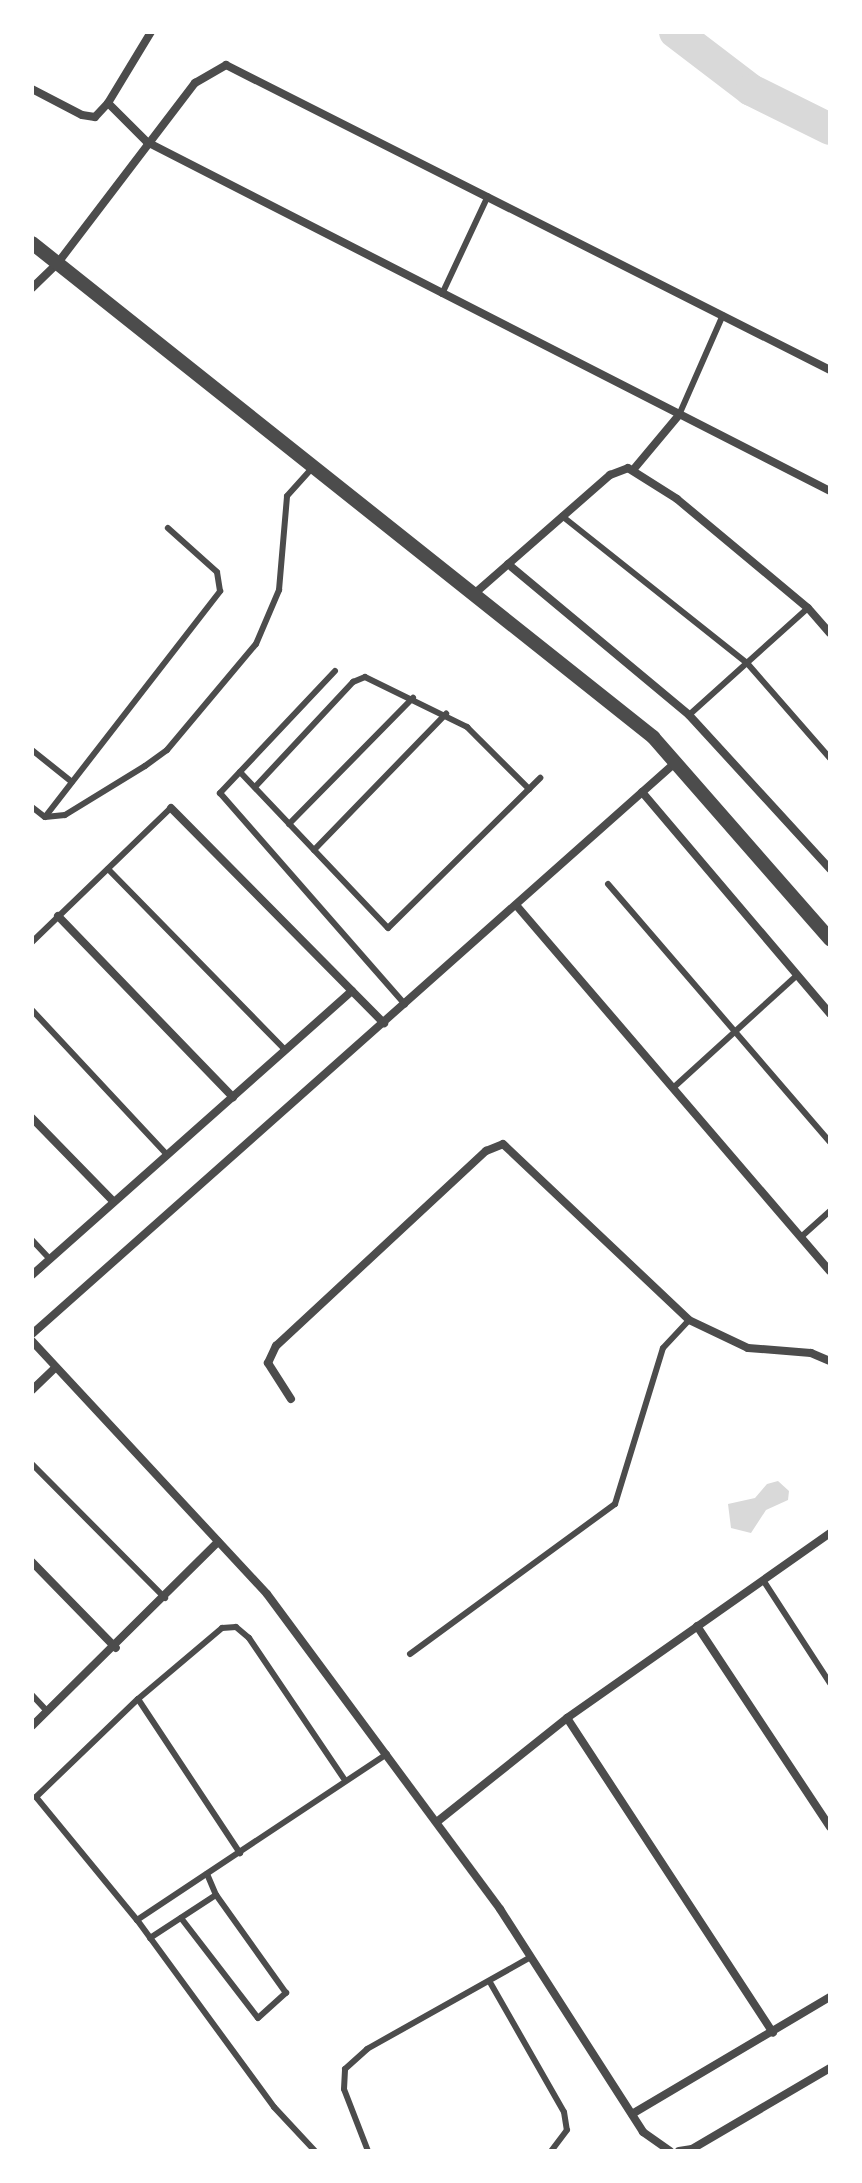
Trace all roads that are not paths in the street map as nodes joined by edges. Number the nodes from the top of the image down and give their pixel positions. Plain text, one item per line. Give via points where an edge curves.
1 (151, 32) edge
2 (32, 89) edge
3 (108, 103) junction
4 (147, 142) junction
5 (488, 196) junction
6 (32, 243) edge
7 (57, 264) junction
8 (32, 288) edge
9 (441, 296) junction
10 (723, 315) junction
11 (830, 370) edge
12 (679, 415) junction
13 (314, 466) junction
14 (633, 470) junction
15 (830, 491) edge
16 (562, 516) junction
17 (168, 528) dead end
18 (508, 564) junction
19 (474, 594) junction
20 (808, 608) junction
21 (830, 633) edge
22 (747, 663) junction
23 (335, 671) dead end
24 (413, 698) junction
25 (446, 714) junction
26 (689, 715) junction
27 (32, 750) edge
28 (830, 758) edge
29 (676, 762) junction
30 (240, 772) junction
31 (540, 778) dead end
32 (72, 782) junction
33 (255, 787) junction
34 (529, 789) junction
35 (642, 792) junction
36 (32, 807) edge
37 (171, 808) joint
38 (45, 817) junction
39 (289, 824) junction
40 (314, 850) junction
41 (108, 869) junction
42 (830, 869) edge
43 (608, 884) dead end
44 (516, 905) junction
45 (58, 916) junction
46 (830, 939) edge
47 (32, 942) edge
48 (797, 975) junction
49 (352, 991) junction
50 (405, 1004) junction
51 (32, 1010) edge
52 (830, 1014) edge
53 (384, 1023) junction
54 (736, 1032) junction
55 (285, 1050) junction
56 (673, 1088) junction
57 (233, 1097) junction
58 (32, 1118) edge
59 (830, 1142) edge
60 (167, 1155) junction
61 (114, 1202) junction
62 (830, 1211) edge
63 (801, 1237) junction
64 (32, 1240) edge
65 (50, 1259) junction
66 (830, 1271) edge
67 (32, 1275) edge
68 (689, 1320) junction
69 (32, 1334) edge
70 (32, 1341) edge
71 (830, 1361) edge
72 (55, 1368) junction
73 (32, 1390) edge
74 (291, 1399) dead end
75 (32, 1464) edge
76 (830, 1533) edge
77 (218, 1542) junction
78 (32, 1562) edge
79 (763, 1580) junction
80 (165, 1599) junction
81 (697, 1626) junction
82 (116, 1648) junction
83 (410, 1654) dead end
84 (830, 1683) edge
85 (32, 1695) edge
86 (138, 1699) junction
87 (47, 1711) junction
88 (567, 1718) junction
89 (32, 1726) edge
90 (387, 1754) junction
91 (344, 1779) junction
92 (34, 1799) edge
93 (438, 1821) junction
94 (830, 1827) edge
95 (240, 1853) junction
96 (207, 1874) junction
97 (216, 1895) junction
98 (181, 1918) junction
99 (137, 1920) junction
100 (150, 1938) junction
101 (529, 1958) junction
102 (491, 1984) junction
103 (830, 1997) edge
104 (773, 2033) junction
105 (830, 2068) edge
106 (632, 2114) junction
107 (315, 2151) edge
108 (368, 2151) edge
109 (551, 2151) edge
110 (670, 2151) edge
111 (679, 2151) edge

1 - 3 street
2 - 3 street via 82,115 95,117
3 - 4 street
4 - 5 street via 195,83 226,65
4 - 7 street
4 - 9 street
5 - 9 lane
5 - 10 street
6 - 7 street
7 - 8 street
7 - 13 street
9 - 12 street
10 - 11 street
10 - 12 lane
12 - 14 street
12 - 15 street
13 - 19 street
13 - 38 lane via 287,496 279,590 256,644 167,750 92,801 65,815
14 - 16 street via 610,475
14 - 20 street via 677,499
16 - 18 street
16 - 22 lane
17 - 32 lane via 217,572 220,591
18 - 19 street
18 - 26 street
19 - 29 street via 653,737
20 - 21 street
20 - 22 lane
22 - 26 lane
22 - 28 lane
23 - 30 lane
24 - 25 lane
24 - 33 lane via 365,677 353,682
24 - 39 lane
25 - 34 lane
25 - 40 lane
26 - 42 street
27 - 32 lane
29 - 35 street
29 - 46 street
30 - 33 lane
30 - 50 lane via 220,793
31 - 34 lane
32 - 38 lane
33 - 39 lane
34 - 40 lane via 388,928
35 - 44 street
35 - 48 street
36 - 38 lane
37 - 41 lane
37 - 49 street
39 - 40 lane
41 - 45 lane
41 - 55 lane
43 - 54 lane
44 - 50 street
44 - 56 street
45 - 47 lane
45 - 57 street
48 - 52 street
48 - 54 lane
49 - 53 street
49 - 55 street
50 - 53 street
51 - 60 lane
53 - 69 street
54 - 56 lane
54 - 59 lane
55 - 57 street
56 - 63 street
57 - 60 street
58 - 61 street
60 - 61 street
61 - 65 street
62 - 63 lane
63 - 66 street
64 - 65 lane
65 - 67 street
68 - 71 street via 748,1348 811,1353
68 - 74 street via 503,1144 486,1151 276,1346 268,1363
68 - 83 lane via 663,1348 615,1504
70 - 72 street
72 - 73 street
72 - 77 street
75 - 80 lane
76 - 79 street
77 - 80 street
77 - 90 street via 267,1594
78 - 82 street
79 - 81 street
79 - 84 lane
80 - 82 street
81 - 88 street
81 - 94 street
82 - 87 street
85 - 87 lane
86 - 91 lane via 222,1628 236,1627 249,1638
86 - 92 lane
86 - 95 lane
87 - 89 street
88 - 93 street
88 - 104 street
90 - 91 lane
90 - 93 street
91 - 95 lane
92 - 99 lane
93 - 101 street
95 - 96 lane
96 - 97 lane
96 - 99 lane
97 - 98 lane
97 - 98 lane via 286,1993 258,2018
98 - 100 lane
99 - 100 lane
100 - 107 lane via 274,2107
101 - 102 lane
101 - 106 street
102 - 108 lane via 367,2049 345,2069 344,2089
102 - 109 lane via 564,2112 567,2130
103 - 104 street
104 - 106 street
105 - 111 street via 692,2149
106 - 110 street via 643,2132

